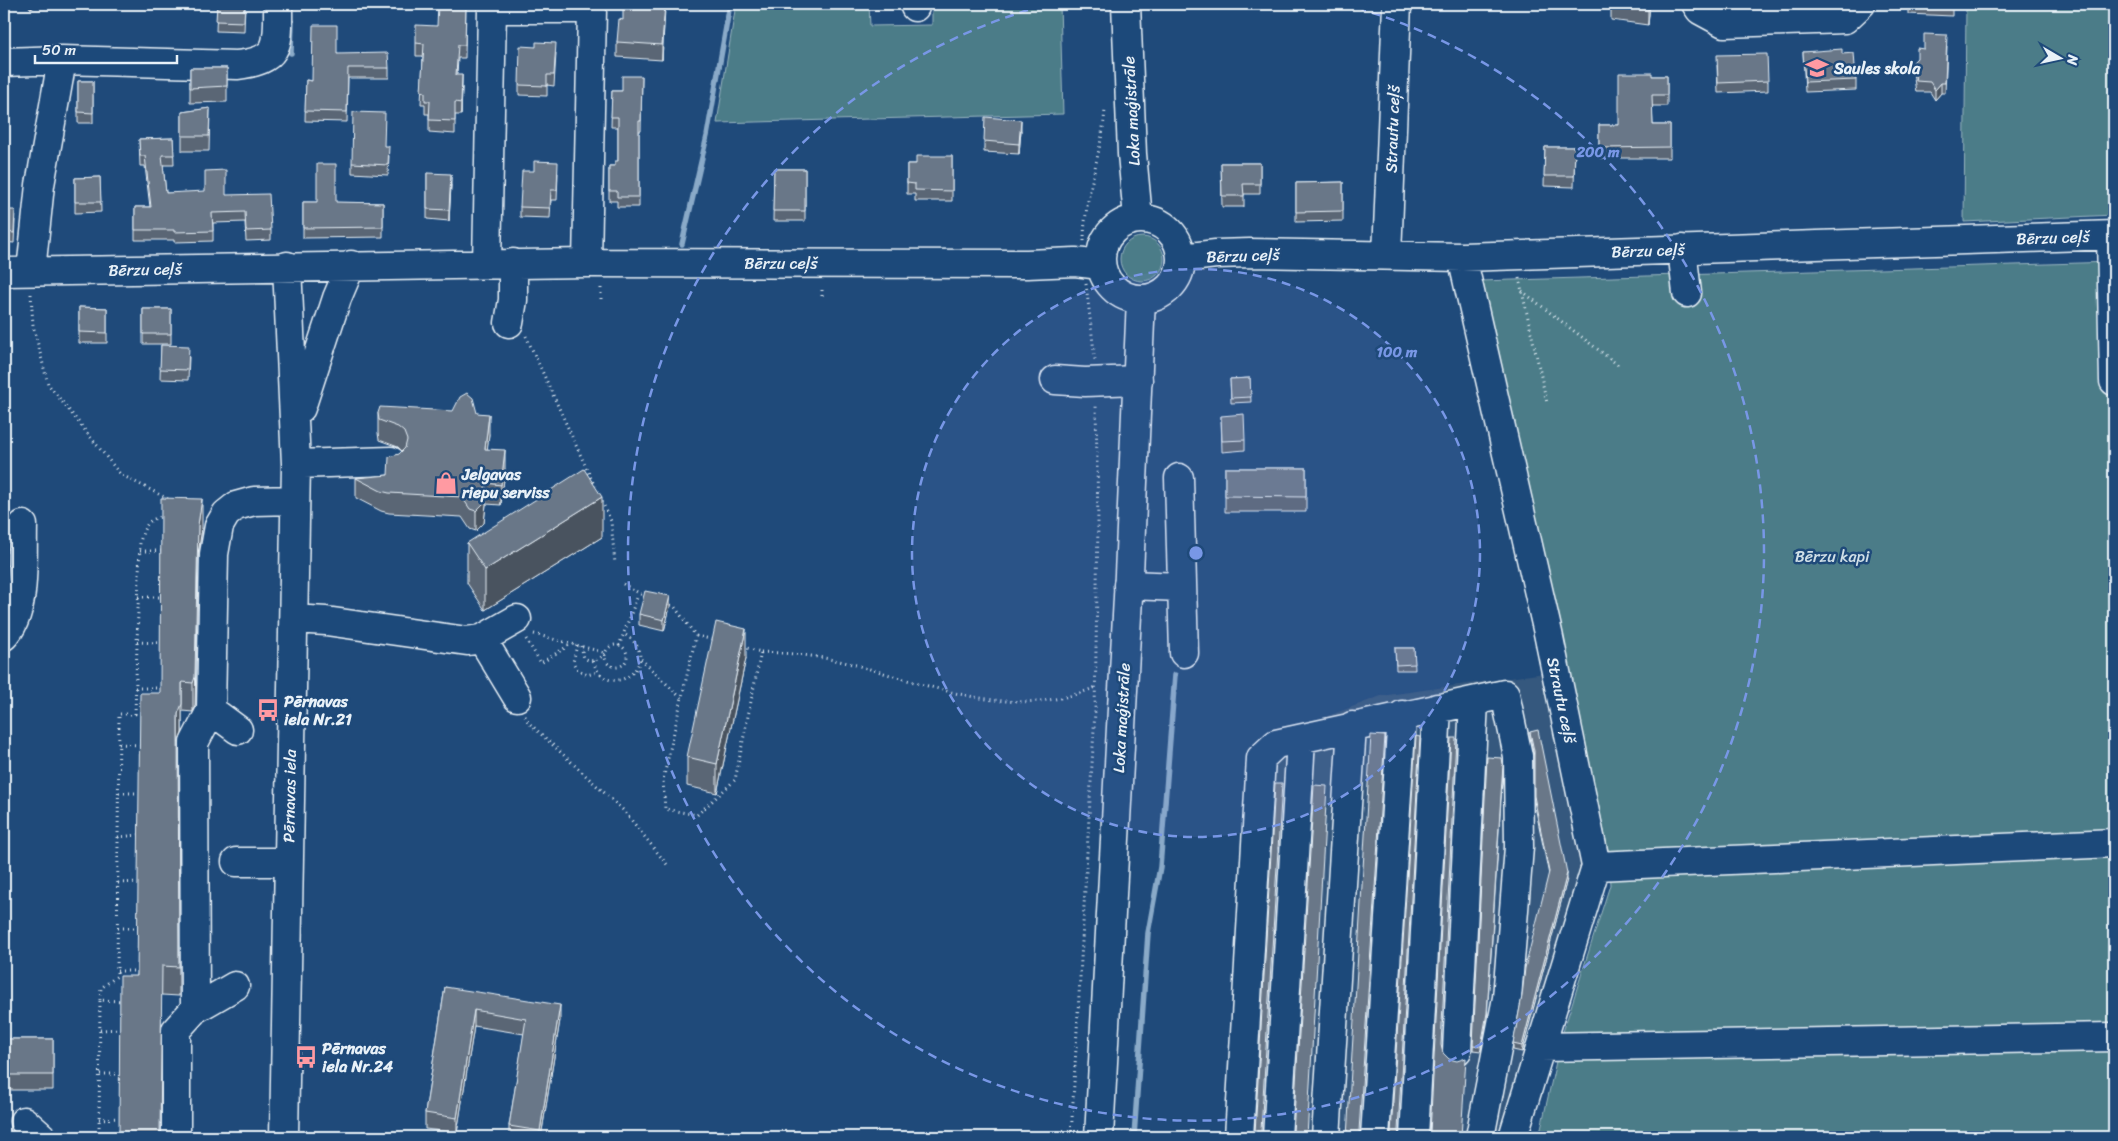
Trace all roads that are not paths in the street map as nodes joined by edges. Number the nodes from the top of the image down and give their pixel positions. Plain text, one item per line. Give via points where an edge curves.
1 (278, 4) edge
2 (1126, 4) edge
3 (1397, 4) edge
4 (1696, 4) edge
5 (1861, 4) edge
6 (592, 6) edge
7 (62, 60) junction
8 (4, 62) edge
9 (1138, 218) junction
10 (2113, 235) edge
11 (1682, 249) junction
12 (1387, 255) junction
13 (1462, 257) junction
14 (1182, 258) junction
15 (514, 263) junction
16 (587, 263) junction
17 (1086, 263) junction
18 (487, 264) junction
19 (351, 265) junction
20 (287, 266) junction
21 (31, 271) junction
22 (4, 272) edge
23 (1687, 293) dead end
24 (1141, 299) junction
25 (517, 328) road end
26 (1055, 380) dead end
27 (1138, 380) junction
28 (2114, 381) edge
29 (296, 424) junction
30 (391, 461) edge
31 (296, 464) junction
32 (1179, 478) dead end
33 (294, 500) junction
34 (23, 525) dead end
35 (1128, 585) junction
36 (1182, 587) junction
37 (294, 619) junction
38 (517, 624) road end
39 (4, 636) edge
40 (482, 639) junction
41 (1184, 652) dead end
42 (517, 697) road end
43 (1474, 701) junction
44 (1437, 708) junction
45 (211, 710) junction
46 (1402, 715) junction
47 (1352, 726) junction
48 (238, 730) dead end
49 (1301, 740) junction
50 (2114, 843) edge
51 (236, 862) dead end
52 (288, 862) junction
53 (1596, 866) junction
54 (235, 986) dead end
55 (195, 1008) junction
56 (2114, 1037) edge
57 (1541, 1047) junction
58 (1457, 1052) dead end
59 (176, 1137) edge
60 (284, 1137) edge
61 (1099, 1137) edge
62 (1239, 1137) edge
63 (1277, 1137) edge
64 (1326, 1137) edge
65 (1375, 1137) edge
66 (1414, 1137) edge
67 (1480, 1137) edge
68 (1514, 1137) edge

1 - 7 street via 278,36 272,53 258,62 237,65
2 - 9 street, Loka maģistrāle
3 - 12 street, Strautu ceļš
4 - 5 street via 1700,10 1724,23 1845,19
6 - 16 street
6 - 18 street via 492,9
7 - 8 street
7 - 21 street via 40,185
9 - 14 street via 1151,219 1168,229 1180,245
9 - 17 street via 1125,221 1114,229 1101,252
10 - 11 street, Bērzu ceļš
10 - 28 street
11 - 13 street, Bērzu ceļš
11 - 23 street
12 - 13 street, Bērzu ceļš
12 - 14 street, Bērzu ceļš via 1216,254
13 - 53 street, Strautu ceļš via 1548,633
14 - 24 street via 1180,272 1165,292
15 - 16 street, Bērzu ceļš
15 - 18 street, Bērzu ceļš
15 - 25 street via 513,300
16 - 17 street, Bērzu ceļš
17 - 24 street via 1106,278 1115,290 1127,297
18 - 19 street, Bērzu ceļš
19 - 20 street, Bērzu ceļš
19 - 29 street
20 - 21 street, Bērzu ceļš
20 - 29 street
21 - 22 street, Bērzu ceļš
24 - 27 street, Loka maģistrāle
26 - 27 street
27 - 35 street, Loka maģistrāle
29 - 31 street, Pērnavas iela
30 - 31 street
31 - 33 street, Pērnavas iela
32 - 36 street
33 - 37 street, Pērnavas iela
33 - 45 street via 254,501 236,506 219,526 214,554
34 - 39 street via 19,609
35 - 36 street
35 - 61 street, Loka maģistrāle
36 - 41 street
37 - 40 street via 468,641
37 - 52 street, Pērnavas iela
38 - 40 street
40 - 42 street
43 - 44 street
43 - 58 street
43 - 67 street via 1505,694 1518,756 1519,847 1507,998
44 - 46 street
44 - 66 street
45 - 48 street
45 - 55 street via 194,743
46 - 47 street
46 - 65 street
47 - 49 street
47 - 64 street
49 - 62 street via 1276,744 1261,758
49 - 63 street
50 - 53 street
51 - 52 street
52 - 60 street, Pērnavas iela
53 - 57 street, Strautu ceļš
54 - 55 street
55 - 59 street via 176,1030
56 - 57 street
57 - 68 street, Strautu ceļš

